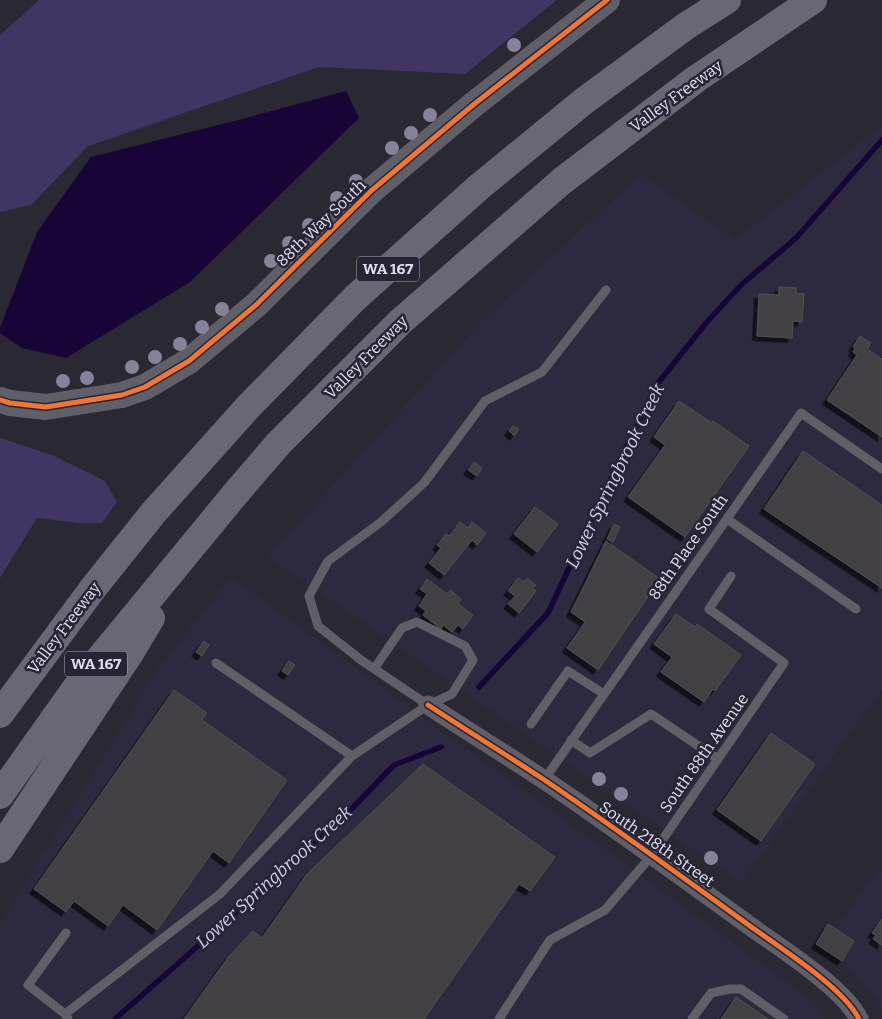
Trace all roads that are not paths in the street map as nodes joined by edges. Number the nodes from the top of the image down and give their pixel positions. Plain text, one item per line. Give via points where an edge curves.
1 (607, 0) edge
2 (727, 0) edge
3 (813, 0) edge
4 (606, 290) dead end
5 (0, 400) edge
6 (882, 469) edge
7 (726, 519) junction
8 (200, 538) junction
9 (731, 576) dead end
10 (856, 609) dead end
11 (216, 663) dead end
12 (374, 669) junction
13 (604, 694) junction
14 (428, 705) junction
15 (0, 714) edge
16 (531, 724) dead end
17 (572, 740) junction
18 (352, 756) junction
19 (718, 759) junction
20 (544, 780) junction
21 (0, 795) edge
22 (0, 849) edge
23 (652, 855) junction
24 (66, 933) dead end
25 (67, 1016) edge
26 (499, 1019) edge
27 (692, 1019) edge
28 (784, 1019) edge
29 (859, 1019) edge

1 - 5 street, 88th Way South via 473,105 371,191 256,304 189,361 145,387 122,395 46,407
2 - 15 highway, Valley Freeway / WA 167 via 686,26 584,102 479,188 355,298 248,408 154,512
3 - 8 highway, Valley Freeway / WA 167 via 696,79 562,181 407,316 279,443
4 - 12 lane via 542,372 485,401 424,483 380,522 328,561 309,596 318,626
6 - 7 lane, 88th Place South via 801,413
7 - 10 lane
7 - 13 lane, 88th Place South
8 - 21 highway, Valley Freeway / WA 167 via 78,685
8 - 22 highway via 130,653
9 - 19 lane, South 88th Avenue via 709,609 784,663
11 - 18 lane
12 - 14 lane
12 - 14 lane via 402,628 417,622 465,646 473,660 452,694
13 - 16 lane via 568,671
13 - 17 lane, 88th Place South
14 - 18 lane
14 - 20 street, South 218th Street
17 - 19 lane via 590,753 651,714
17 - 20 lane, 88th Place South
18 - 25 lane via 220,894
19 - 23 lane, South 88th Avenue
20 - 23 street, South 218th Street
23 - 26 lane, South 88th Avenue via 605,910 550,940
23 - 29 street, South 218th Street via 830,986
24 - 25 lane via 28,985
27 - 28 lane via 711,994 730,989 742,989

